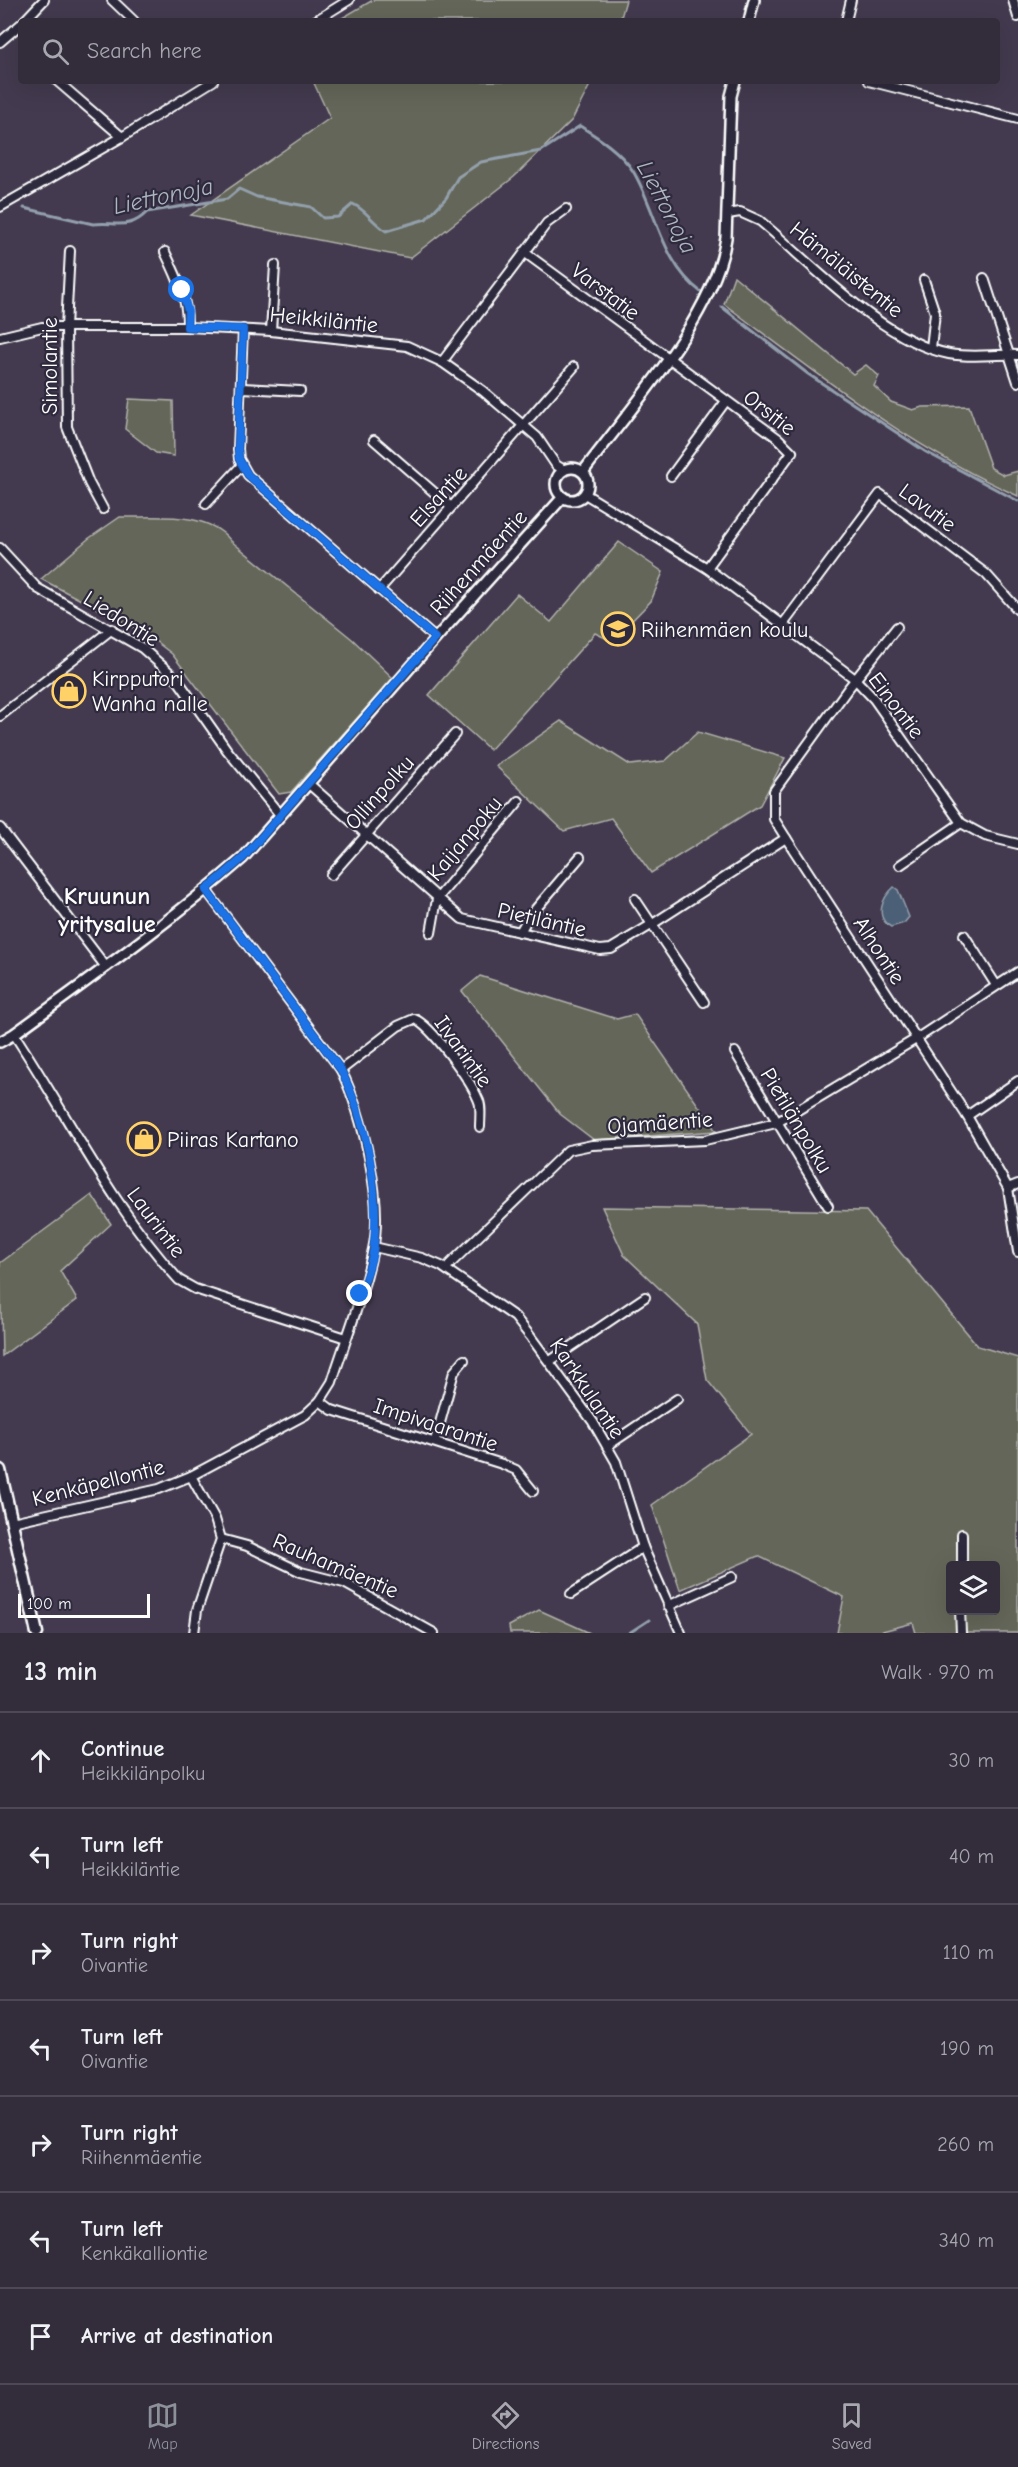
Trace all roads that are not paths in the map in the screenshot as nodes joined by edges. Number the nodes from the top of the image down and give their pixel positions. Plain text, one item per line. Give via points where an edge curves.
1 (44, 0) edge
2 (112, 0) edge
3 (349, 0) edge
4 (754, 0) edge
5 (851, 0) edge
6 (1013, 0) edge
7 (1018, 17) edge
8 (27, 18) edge
9 (132, 18) edge
10 (320, 18) edge
11 (750, 18) edge
12 (847, 18) edge
13 (18, 27) edge
14 (0, 42) edge
15 (61, 84) edge
16 (201, 84) edge
17 (734, 84) edge
18 (882, 84) edge
19 (1018, 118) edge
20 (123, 137) junction
21 (0, 207) edge
22 (566, 209) dead end
23 (728, 214) junction
24 (70, 251) dead end
25 (165, 252) dead end
26 (524, 252) junction
27 (275, 265) dead end
28 (984, 278) dead end
29 (924, 280) dead end
30 (66, 327) junction
31 (187, 327) junction
32 (243, 329) junction
33 (271, 331) junction
34 (0, 337) edge
35 (931, 348) junction
36 (1008, 354) junction
37 (1018, 355) edge
38 (667, 360) junction
39 (442, 362) junction
40 (574, 367) dead end
41 (1018, 382) edge
42 (242, 388) junction
43 (300, 391) dead end
44 (726, 401) junction
45 (524, 426) junction
46 (374, 440) dead end
47 (242, 465) junction
48 (564, 470) junction
49 (583, 472) junction
50 (671, 476) dead end
51 (585, 494) junction
52 (563, 497) junction
53 (206, 504) dead end
54 (451, 507) junction
55 (103, 509) dead end
56 (0, 548) edge
57 (707, 568) junction
58 (379, 590) junction
59 (1018, 610) edge
60 (784, 623) junction
61 (897, 627) dead end
62 (112, 629) junction
63 (435, 638) junction
64 (855, 679) junction
65 (0, 716) edge
66 (455, 734) dead end
67 (309, 784) junction
68 (519, 801) dead end
69 (280, 816) junction
70 (962, 823) junction
71 (0, 828) edge
72 (364, 835) junction
73 (786, 838) junction
74 (1018, 844) edge
75 (580, 857) dead end
76 (900, 865) dead end
77 (331, 875) dead end
78 (206, 890) junction
79 (437, 898) junction
80 (635, 898) dead end
81 (651, 925) junction
82 (520, 932) junction
83 (432, 933) dead end
84 (964, 935) dead end
85 (106, 967) junction
86 (1018, 972) edge
87 (996, 985) junction
88 (704, 1002) dead end
89 (14, 1034) junction
90 (916, 1039) junction
91 (0, 1041) edge
92 (735, 1052) dead end
93 (341, 1070) junction
94 (1018, 1081) edge
95 (967, 1116) junction
96 (776, 1123) junction
97 (480, 1127) dead end
98 (1018, 1184) edge
99 (1008, 1188) junction
100 (828, 1206) dead end
101 (374, 1247) junction
102 (1018, 1252) edge
103 (450, 1264) dead end
104 (645, 1297) dead end
105 (346, 1338) junction
106 (464, 1360) dead end
107 (550, 1361) junction
108 (677, 1399) dead end
109 (320, 1401) junction
110 (435, 1441) junction
111 (607, 1446) junction
112 (0, 1470) edge
113 (191, 1476) junction
114 (532, 1491) dead end
115 (12, 1522) junction
116 (962, 1534) dead end
117 (221, 1539) junction
118 (643, 1547) junction
119 (962, 1561) edge
120 (732, 1578) dead end
121 (571, 1594) dead end
122 (668, 1606) junction
123 (960, 1615) edge
124 (37, 1633) edge
125 (194, 1633) edge
126 (434, 1633) edge
127 (681, 1633) edge
128 (961, 1633) edge

1 - 8 street
2 - 9 street
3 - 10 street
4 - 11 street
5 - 12 street
6 - 7 street
13 - 14 street
15 - 20 street
16 - 20 street
17 - 23 street
18 - 19 street
20 - 21 street
22 - 26 street via 547,223
23 - 35 street, Hämäläistentie via 740,212 760,221 880,323
23 - 38 street via 723,258 712,286
24 - 30 street, Simolantie
25 - 31 street via 182,290 188,311
26 - 38 street, Varstatie
26 - 39 street
27 - 33 street
28 - 36 street
29 - 35 street via 935,313
30 - 31 street, Heikkiläntie
30 - 34 street, Heikkiläntie via 42,327
30 - 55 street, Simolantie via 67,428
31 - 32 street, Heikkiläntie
32 - 33 street, Heikkiläntie
32 - 42 street
33 - 39 street, Heikkiläntie via 407,346
35 - 36 street, Hämäläistentie via 968,356
36 - 37 street, Hämäläistentie
36 - 41 street
38 - 44 street, Orsitie
38 - 49 street
39 - 45 street, Heikkiläntie
40 - 45 street, Elsantie
42 - 43 street
42 - 47 street via 238,449
44 - 50 street
44 - 57 street, Orsitie via 792,452
45 - 48 street, Heikkiläntie
45 - 54 street, Elsantie
46 - 54 street
47 - 53 street
47 - 58 street via 248,475
48 - 49 street via 574,468
48 - 52 street via 556,484
49 - 51 street via 588,480
51 - 52 street via 575,500
51 - 57 street, Einontie
52 - 63 street, Riihenmäentie
54 - 58 street, Elsantie
56 - 62 street, Liedontie via 37,588
57 - 60 street, Einontie
58 - 63 street
59 - 60 street, Lavutie via 986,574 880,494
60 - 64 street, Einontie
61 - 64 street, Alhontie
62 - 65 street
62 - 69 street, Liedontie via 142,648 177,679
63 - 67 street, Riihenmäentie
64 - 70 street, Einontie via 874,699
64 - 73 street, Alhontie via 774,791 774,819
66 - 72 street, Ollinpolku
67 - 69 street, Riihenmäentie
67 - 72 street, Pietiläntie
68 - 79 street, Kaijanpoku
69 - 78 street, Riihenmäentie via 243,858
70 - 74 street, Einontie via 985,836
70 - 76 street
71 - 85 street
72 - 77 street, Ollinpolku
72 - 79 street, Pietiläntie
73 - 81 street, Pietiläntie
73 - 90 street, Alhontie
75 - 82 street
78 - 85 street, Riihenmäentie
78 - 93 street
79 - 82 street, Pietiläntie via 462,918
79 - 83 street, Kaijanpoku
80 - 81 street
81 - 82 street, Pietiläntie via 611,949 600,950
81 - 88 street
84 - 87 street
85 - 89 street, Riihenmäentie
86 - 87 street, Ojamäentie
87 - 90 street, Ojamäentie
89 - 91 street, Riihenmäentie
89 - 105 street, Laurintie via 102,1177 179,1280 195,1289
90 - 95 street, Alhontie
90 - 96 street, Ojamäentie
92 - 96 street, Pietilänpolku
93 - 97 street, Iivarintie via 398,1026 414,1019 423,1022 480,1100
93 - 101 street via 364,1131 373,1196
94 - 95 street
95 - 99 street, Alhontie
96 - 100 street, Pietilänpolku
96 - 103 street, Ojamäentie via 705,1140 592,1145 568,1150
98 - 99 street
99 - 102 street, Alhontie
101 - 105 street
101 - 107 street, Karkkulantie via 441,1266 514,1317
104 - 107 street
105 - 109 street via 332,1382
106 - 110 street via 454,1372
107 - 111 street, Karkkulantie
108 - 111 street
109 - 110 street, Impivaarantie via 332,1410
109 - 113 street, Kenkäpellontie via 305,1415
110 - 114 street, Impivaarantie via 516,1470
111 - 118 street, Karkkulantie via 616,1462
112 - 115 main road
113 - 115 street, Kenkäpellontie via 159,1489
113 - 117 street via 215,1519
115 - 124 main road
116 - 119 street
117 - 125 street via 197,1610
117 - 126 street, Rauhamäentie via 247,1546 302,1572 344,1583
118 - 121 street
118 - 122 street, Karkkulantie
120 - 122 street
122 - 127 street, Karkkulantie
123 - 128 street

